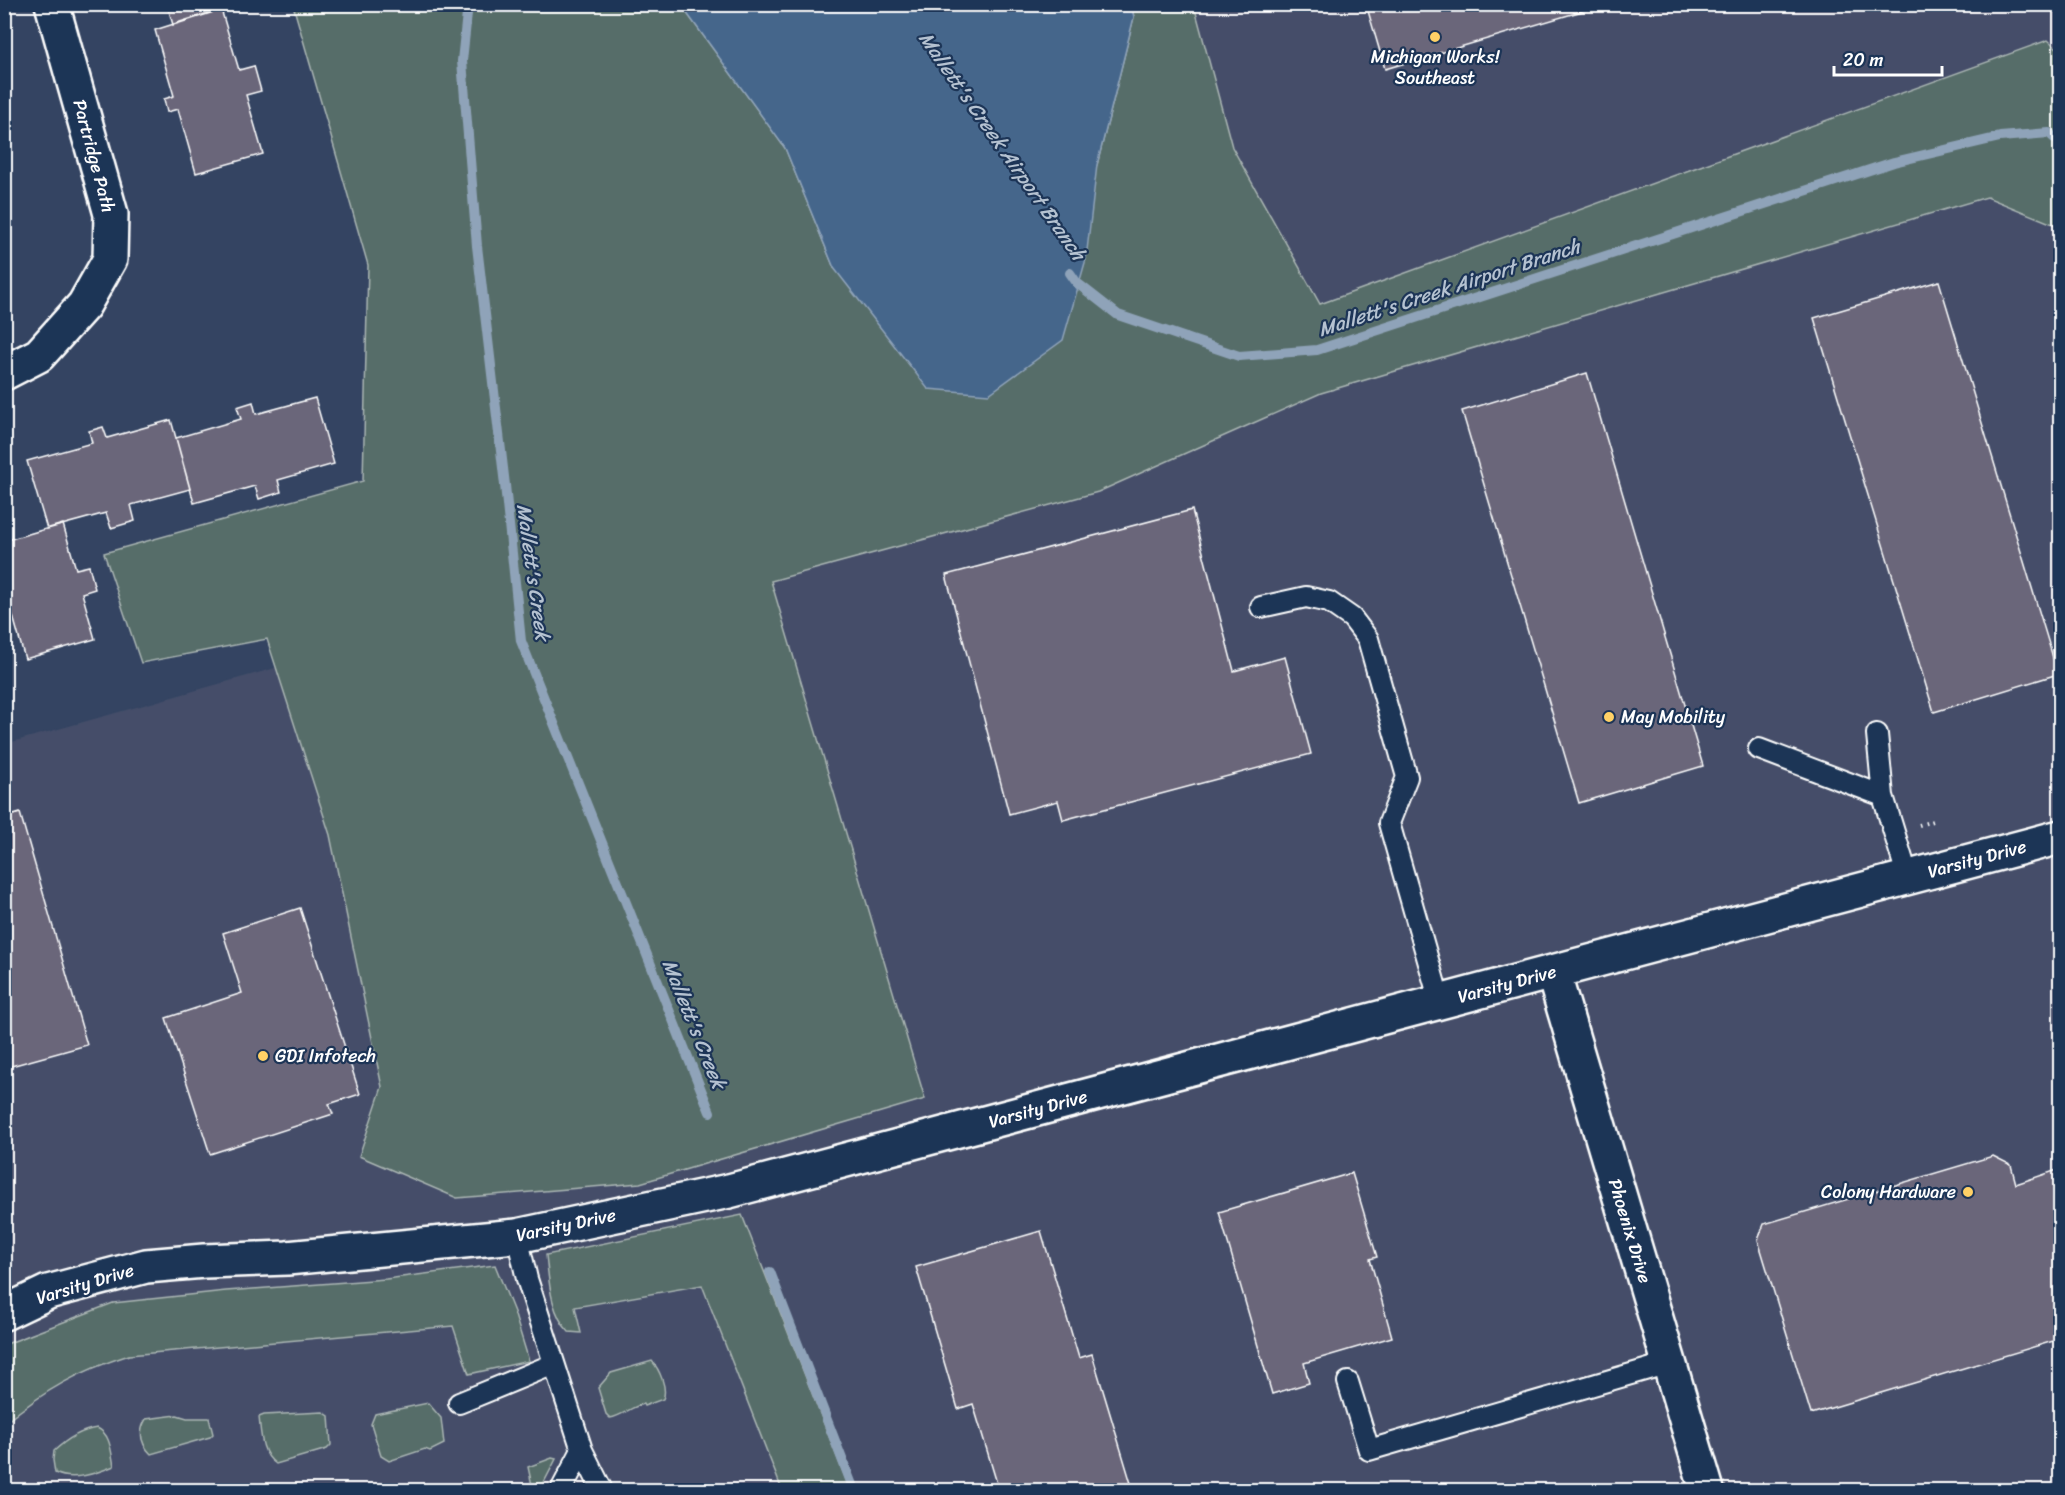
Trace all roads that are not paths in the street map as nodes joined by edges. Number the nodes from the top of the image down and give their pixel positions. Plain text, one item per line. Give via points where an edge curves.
1 (52, 4) edge
2 (4, 373) edge
3 (1262, 607) dead end
4 (1877, 734) dead end
5 (1759, 749) dead end
6 (1883, 795) junction
7 (2061, 837) edge
8 (1908, 878) junction
9 (1553, 972) junction
10 (1440, 1002) junction
11 (518, 1236) junction
12 (4, 1313) edge
13 (1669, 1363) junction
14 (554, 1364) junction
15 (1348, 1382) dead end
16 (459, 1403) dead end
17 (582, 1450) junction
18 (561, 1491) edge
19 (602, 1491) edge
20 (1707, 1491) edge

1 - 2 street, Partridge Path via 111,214 110,259 84,305 39,355
3 - 10 lane via 1306,597 1329,602 1352,618 1368,639 1407,777 1389,823
4 - 6 lane
5 - 6 lane
6 - 8 lane
7 - 8 street, Varsity Drive
8 - 9 street, Varsity Drive
9 - 10 street, Varsity Drive
9 - 13 street, Phoenix Drive
10 - 11 street, Varsity Drive via 729,1191
11 - 12 street, Varsity Drive via 287,1258 146,1266 48,1292
11 - 14 lane
13 - 15 lane via 1369,1450
13 - 20 street, Phoenix Drive
14 - 16 lane
14 - 17 lane
17 - 18 lane
17 - 19 lane

